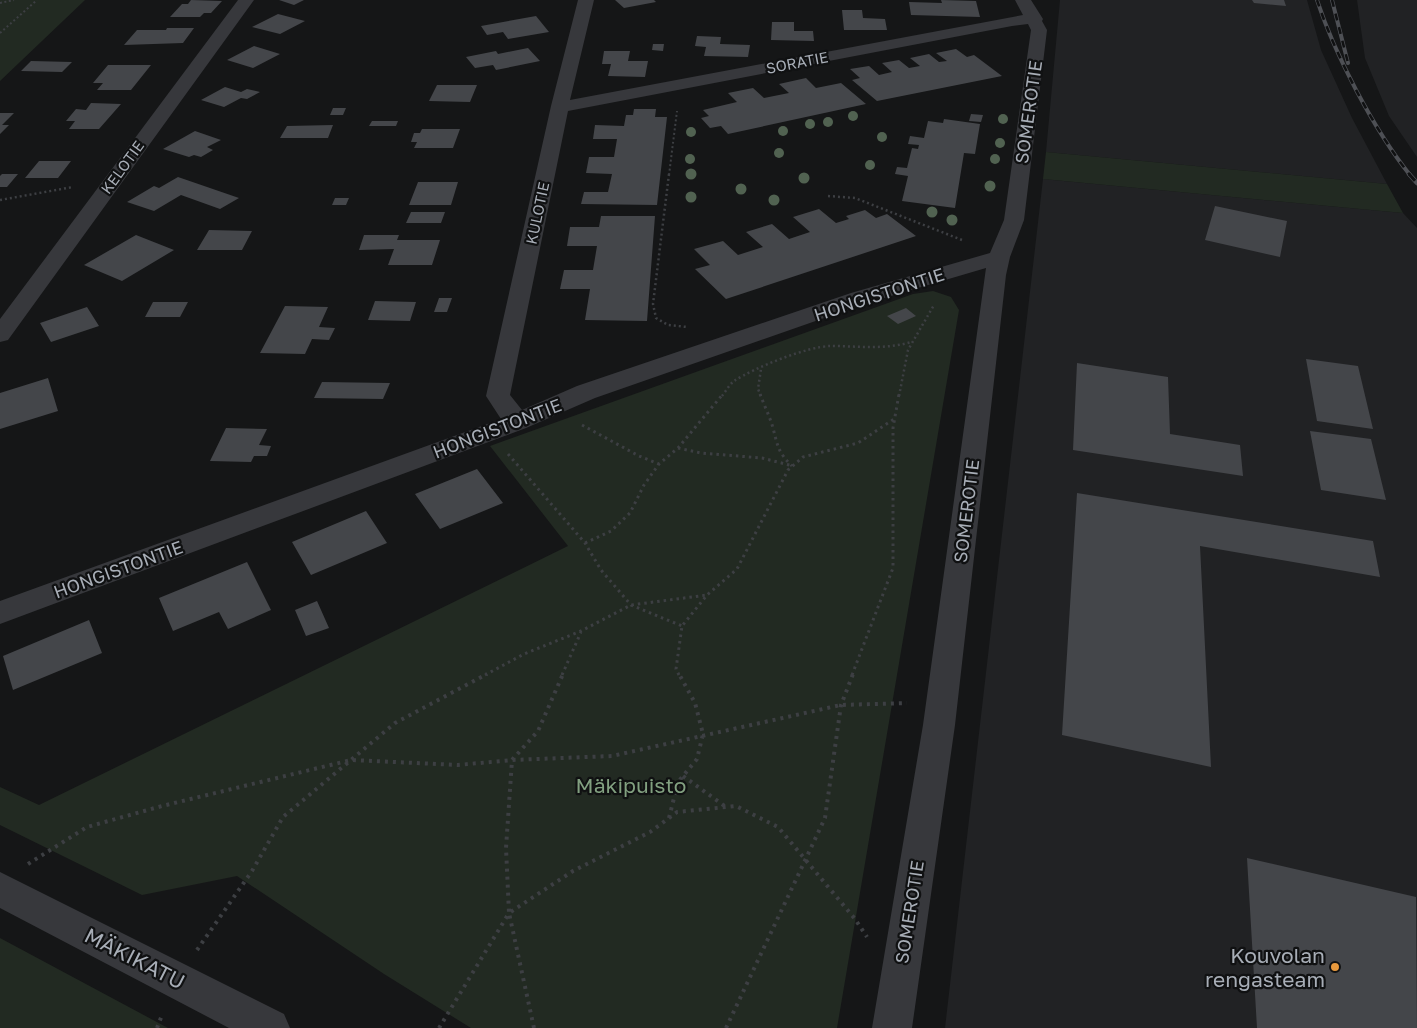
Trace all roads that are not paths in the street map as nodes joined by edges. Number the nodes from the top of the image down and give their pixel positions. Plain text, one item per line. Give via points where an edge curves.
1 (246, 0) edge
2 (586, 0) edge
3 (1029, 9) edge
4 (560, 106) junction
5 (1000, 253) junction
6 (0, 335) edge
7 (517, 422) junction
8 (0, 613) edge
9 (1, 889) edge
10 (270, 1028) edge
11 (892, 1028) edge

1 - 6 street, KELOTIE
2 - 4 street, KULOTIE
3 - 4 street, SORATIE via 1012,21
3 - 5 street, SOMEROTIE via 1039,30 1014,220
4 - 7 street, KULOTIE via 498,396
5 - 7 street, HONGISTONTIE via 586,392
5 - 11 street, SOMEROTIE via 942,702
7 - 8 street, HONGISTONTIE
9 - 10 street, MÄKIKATU

